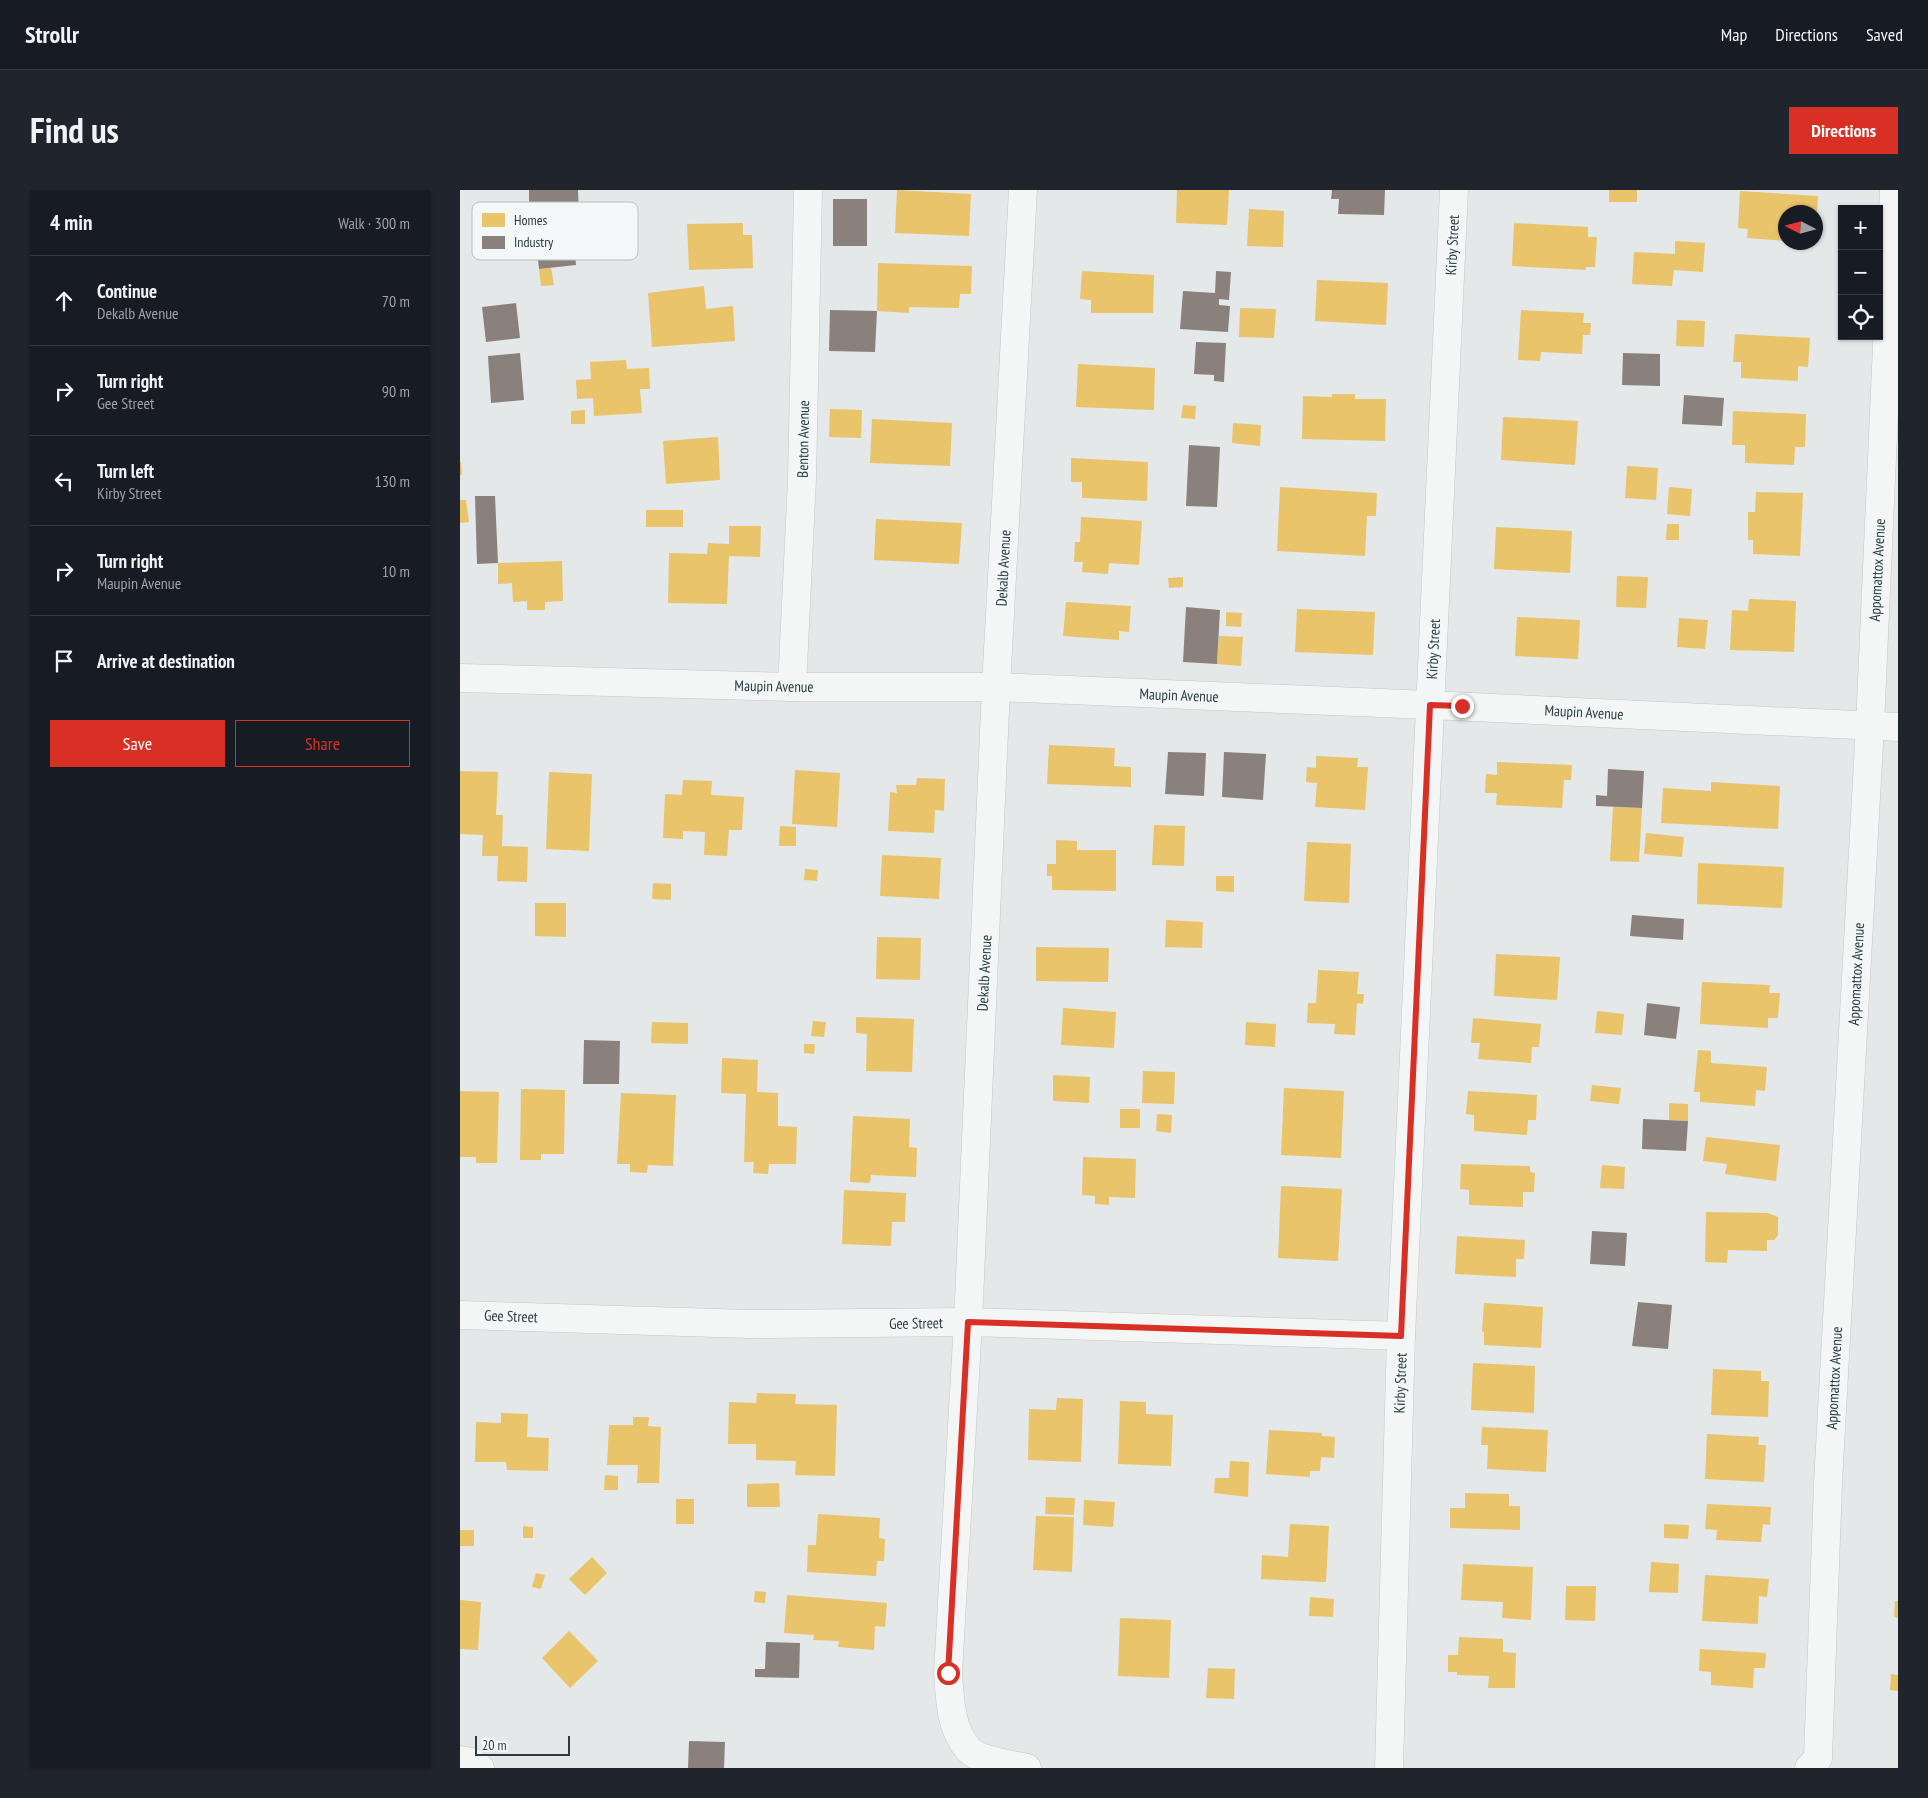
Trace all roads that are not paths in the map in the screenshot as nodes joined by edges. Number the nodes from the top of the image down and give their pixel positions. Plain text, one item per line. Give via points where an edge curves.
1 (808, 190) edge
2 (1023, 190) edge
3 (1454, 190) edge
4 (1894, 190) edge
5 (460, 678) edge
6 (792, 687) junction
7 (996, 688) junction
8 (1430, 705) junction
9 (1870, 726) junction
10 (1898, 727) edge
11 (460, 1315) edge
12 (968, 1322) junction
13 (1401, 1336) junction
14 (460, 1760) edge
15 (1814, 1763) edge
16 (480, 1768) edge
17 (1027, 1768) edge
18 (1388, 1768) edge

1 - 6 street, Benton Avenue via 802,479
2 - 7 street, Dekalb Avenue
3 - 8 street, Kirby Street
4 - 9 street, Appomattox Avenue
5 - 6 street, Maupin Avenue
6 - 7 street, Maupin Avenue
7 - 8 street, Maupin Avenue
7 - 12 street, Dekalb Avenue
8 - 9 street, Maupin Avenue
8 - 13 street, Kirby Street
9 - 10 street, Maupin Avenue
9 - 15 street, Appomattox Avenue
11 - 12 street, Gee Street via 749,1324
12 - 13 street, Gee Street
12 - 17 street, Dekalb Avenue via 948,1673 951,1714 970,1751 996,1762
13 - 18 street, Kirby Street
14 - 16 street via 472,1762

